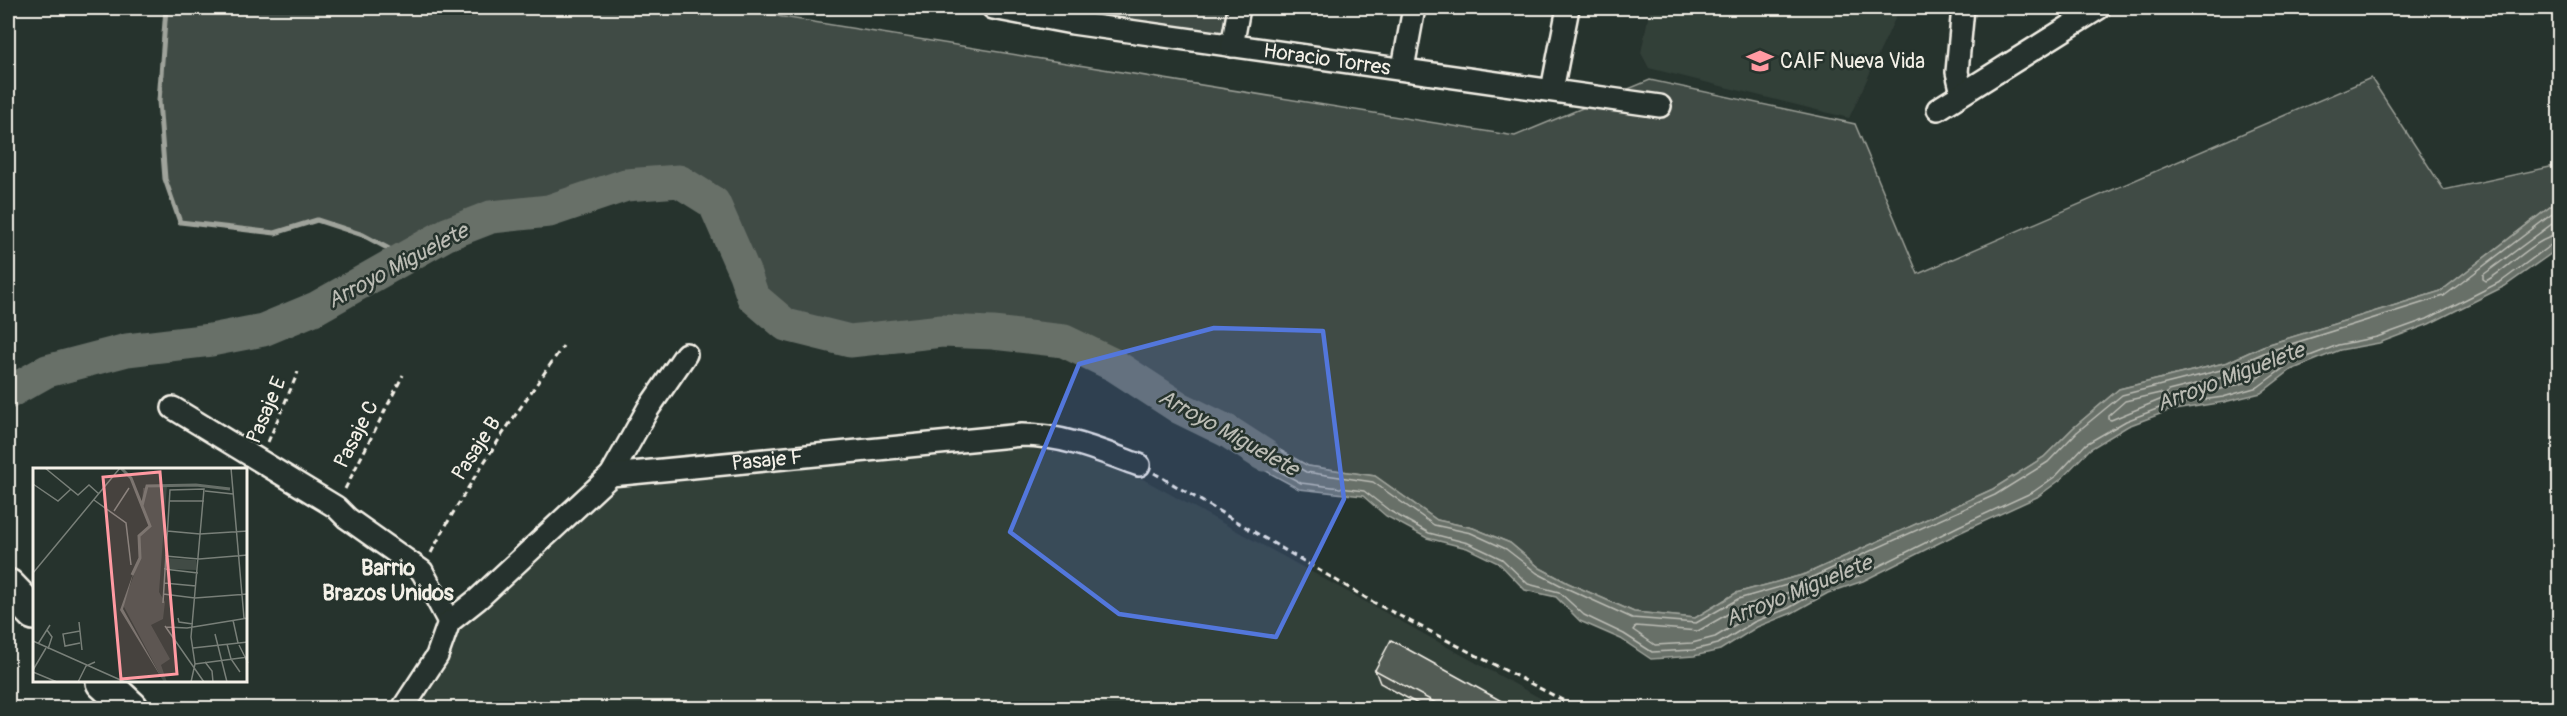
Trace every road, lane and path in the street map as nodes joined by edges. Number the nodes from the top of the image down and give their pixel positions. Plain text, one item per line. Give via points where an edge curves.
1 (993, 8) edge
2 (1239, 8) edge
3 (1414, 8) edge
4 (1568, 8) edge
5 (1963, 8) edge
6 (2099, 8) edge
7 (1073, 15) edge
8 (1232, 46) junction
9 (1403, 68) junction
10 (1552, 90) junction
11 (1962, 93) junction
12 (1660, 106) dead end
13 (1938, 109) dead end
14 (563, 346) dead end
15 (686, 354) dead end
16 (298, 372) dead end
17 (403, 375) dead end
18 (173, 408) dead end
19 (261, 461) junction
20 (1139, 465) joint
21 (611, 475) junction
22 (336, 507) junction
23 (422, 571) junction
24 (8, 586) edge
25 (33, 612) edge
26 (448, 622) junction
27 (105, 683) edge
28 (131, 708) edge
29 (403, 708) edge
30 (1578, 708) edge

1 - 7 street, Horacio Torres
2 - 8 street
3 - 9 street
4 - 10 street
5 - 11 street via 1957,72
6 - 11 street
7 - 8 street, Horacio Torres
8 - 9 street, Horacio Torres
9 - 10 street, Horacio Torres
10 - 12 street, Horacio Torres
11 - 13 street
14 - 23 path, Pasaje B via 483,462
15 - 21 street via 648,409
16 - 19 path, Pasaje E
17 - 22 path, Pasaje C
18 - 19 street
19 - 22 street
20 - 21 street, Pasaje F via 1069,440 1022,435
20 - 30 path via 1373,602
21 - 26 street via 478,599
22 - 23 street
23 - 26 street
24 - 25 main road
26 - 29 street via 437,656
27 - 28 main road

